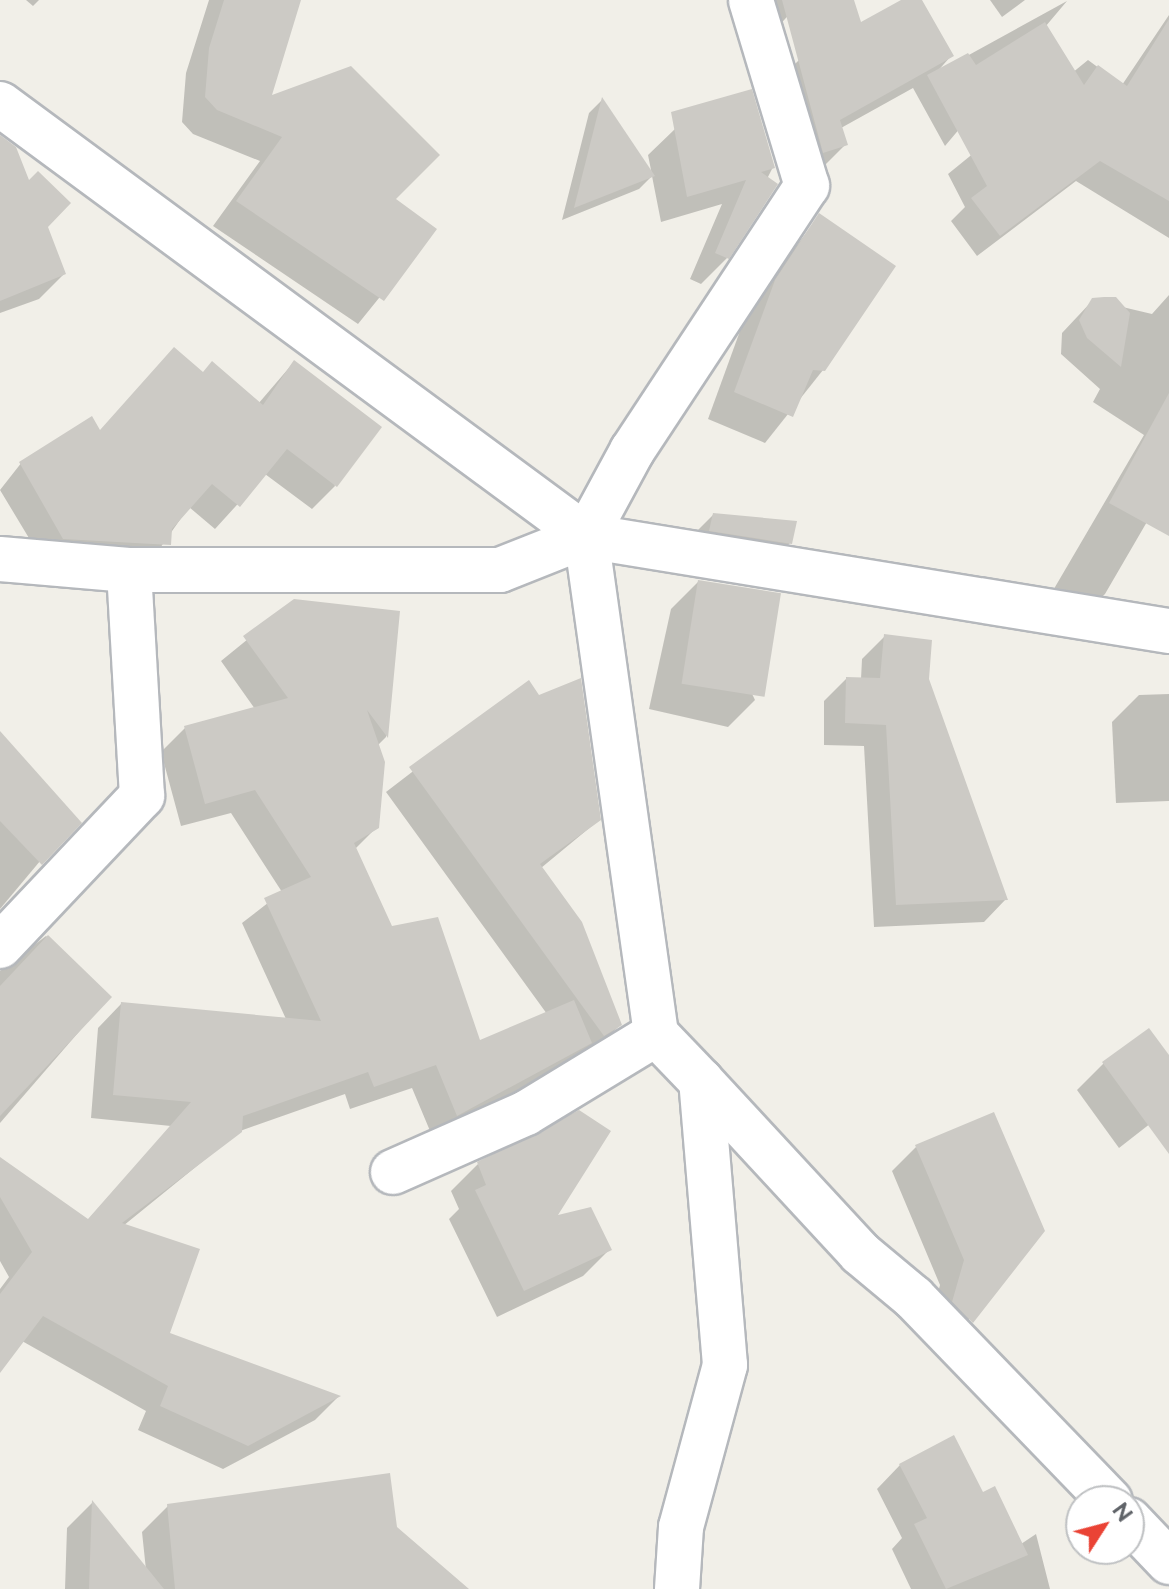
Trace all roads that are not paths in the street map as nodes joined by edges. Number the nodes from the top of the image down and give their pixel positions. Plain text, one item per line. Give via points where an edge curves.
1 (751, 0) edge
2 (0, 104) edge
3 (586, 536) junction
4 (0, 559) edge
5 (129, 570) junction
6 (1169, 631) edge
7 (0, 946) edge
8 (656, 1034) junction
9 (701, 1081) junction
10 (393, 1172) dead end
11 (1095, 1485) edge
12 (1145, 1537) edge
13 (1169, 1562) edge
14 (677, 1589) edge

1 - 3 street via 807,186 632,451
2 - 3 street
3 - 5 street via 500,570
3 - 6 street
3 - 8 street
4 - 5 street
5 - 7 street via 142,796
8 - 9 street
8 - 10 street via 526,1113
9 - 11 street via 860,1253 914,1298
9 - 14 street via 725,1365 681,1527
12 - 13 street

